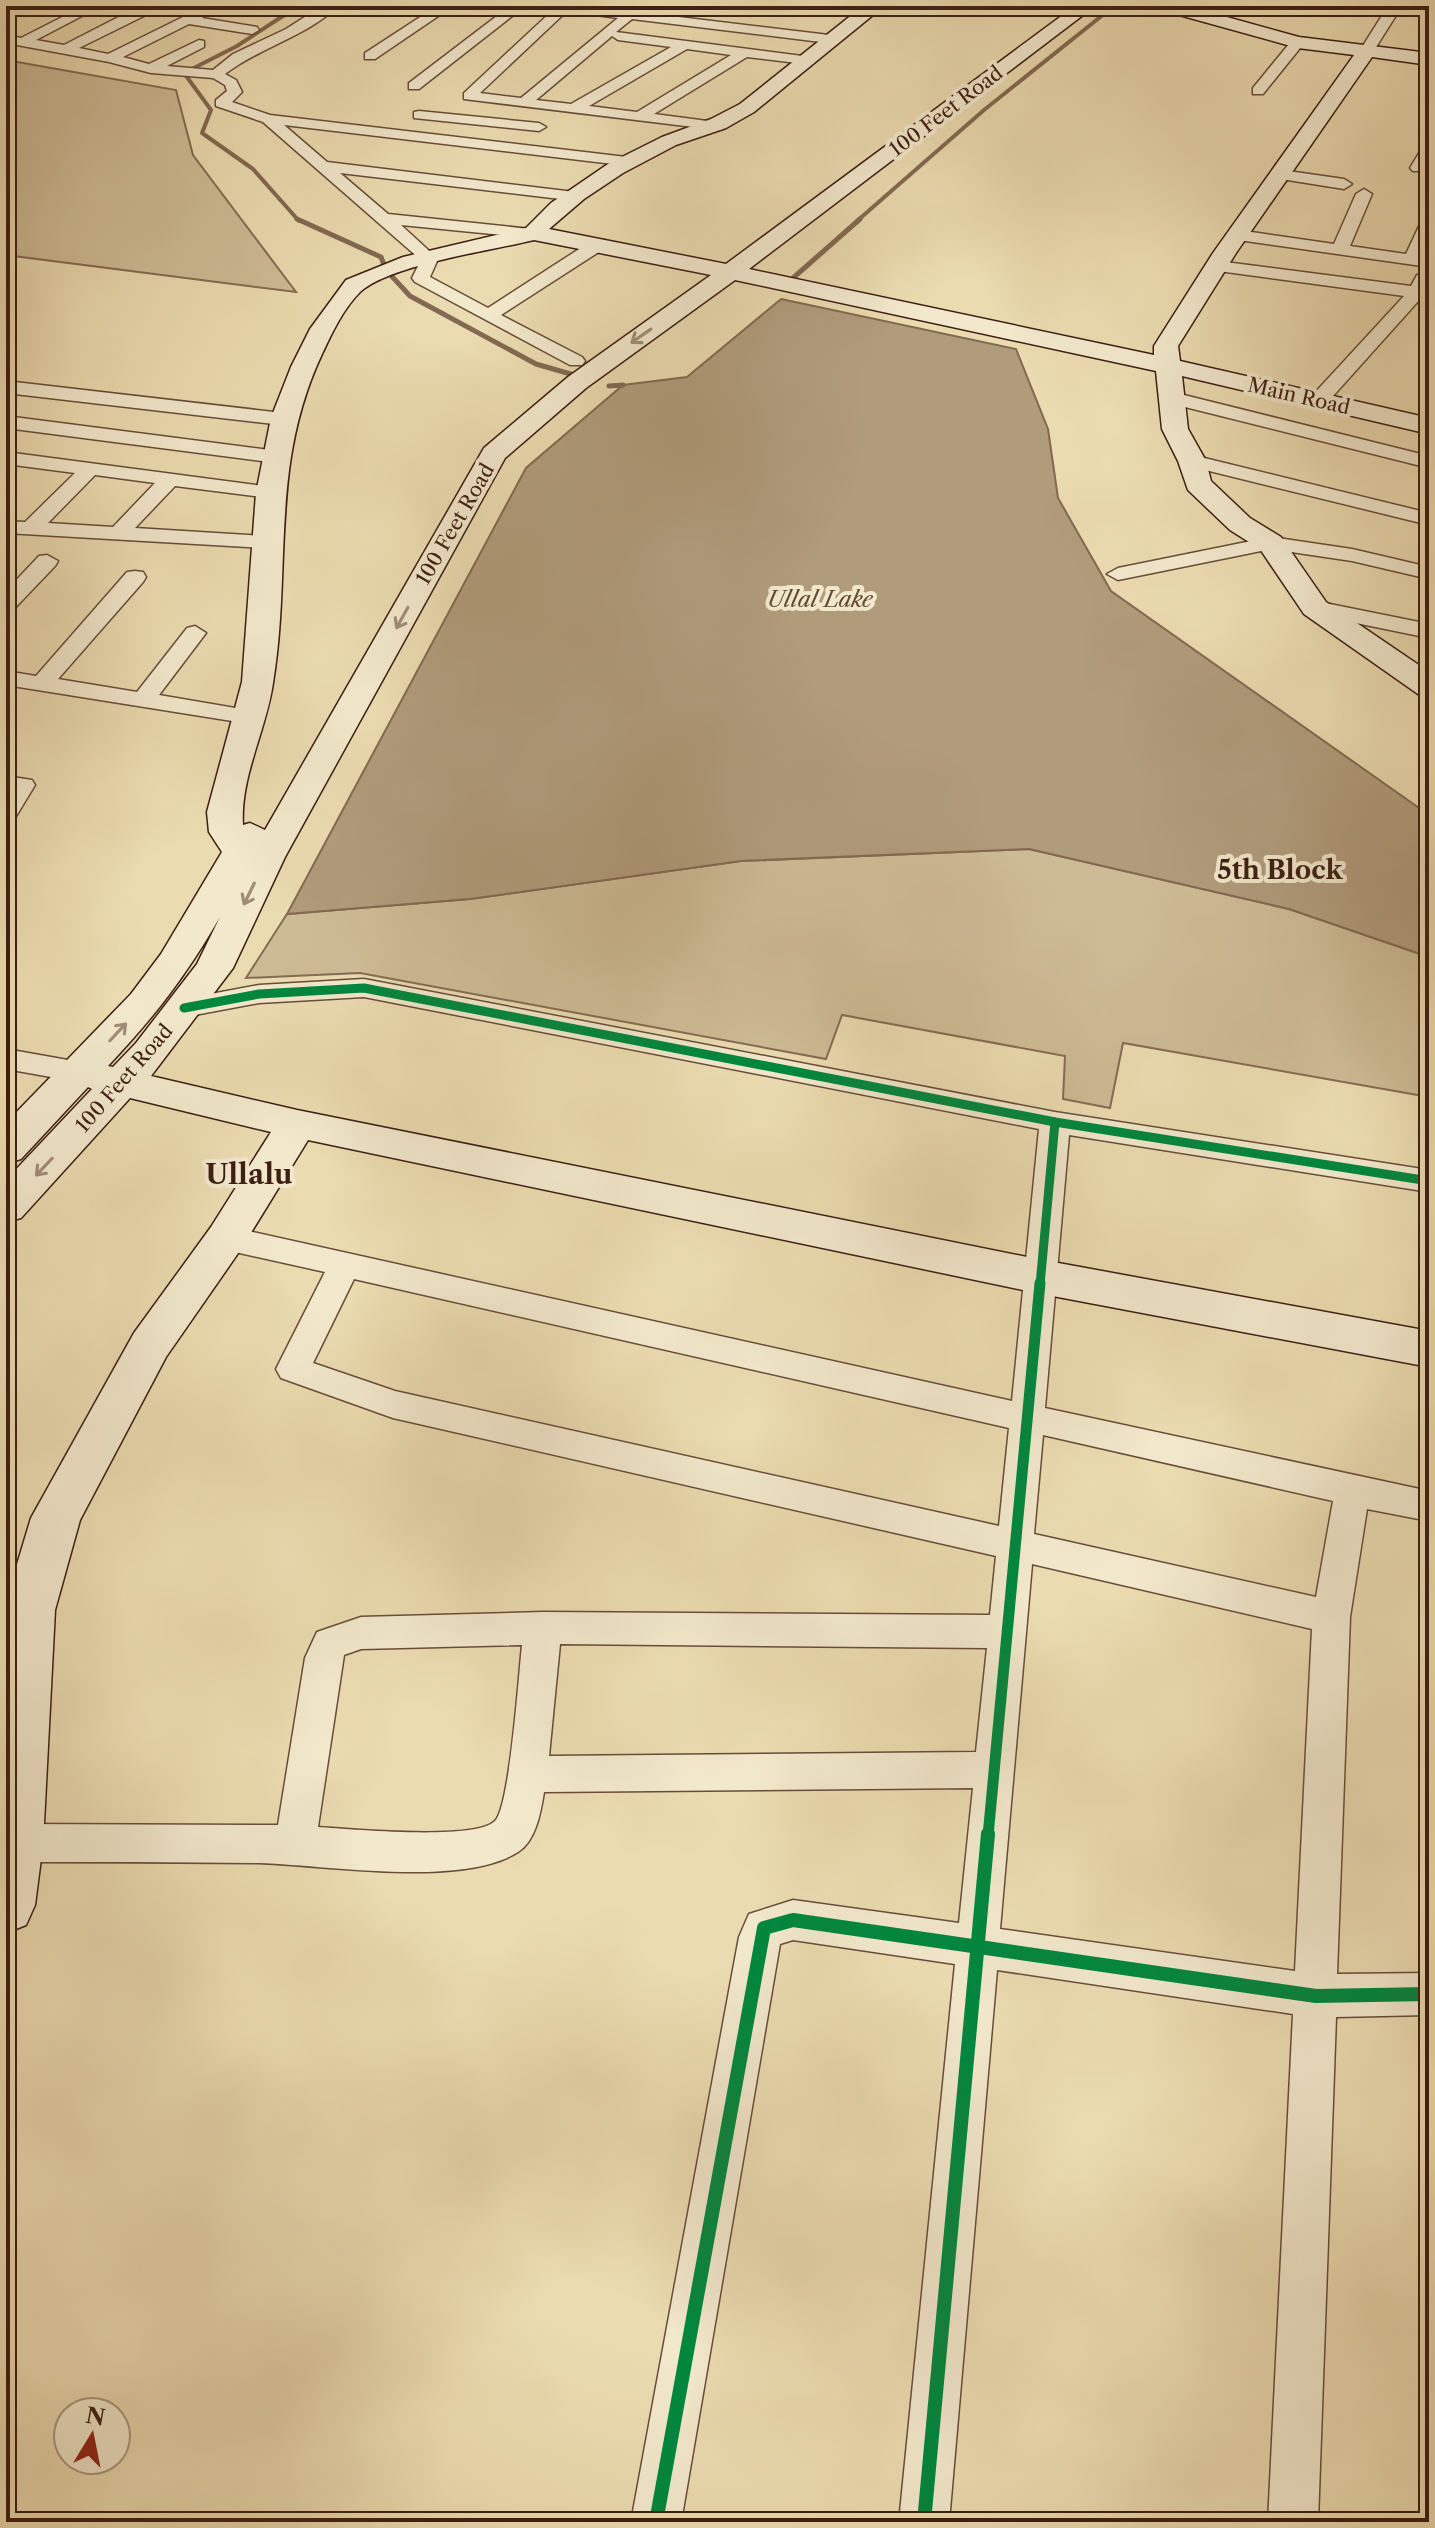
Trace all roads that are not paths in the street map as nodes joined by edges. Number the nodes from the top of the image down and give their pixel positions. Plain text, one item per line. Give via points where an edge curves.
1 (19, 6) edge
2 (94, 6) edge
3 (301, 6) edge
4 (446, 6) edge
5 (518, 6) edge
6 (875, 6) edge
7 (1063, 6) edge
8 (1086, 6) edge
9 (1167, 6) edge
10 (1395, 6) edge
11 (157, 7) edge
12 (559, 7) edge
13 (328, 8) edge
14 (6, 11) edge
15 (629, 15) junction
16 (30, 17) dead end
17 (187, 20) junction
18 (6, 27) edge
19 (252, 30) dead end
20 (607, 34) junction
21 (6, 39) edge
22 (829, 39) junction
23 (23, 42) junction
24 (1298, 42) junction
25 (199, 44) dead end
26 (684, 45) junction
27 (65, 50) junction
28 (745, 52) junction
29 (1366, 52) junction
30 (370, 56) dead end
31 (110, 58) junction
32 (1429, 59) edge
33 (805, 60) junction
34 (151, 69) junction
35 (216, 74) junction
36 (414, 86) dead end
37 (1258, 91) dead end
38 (522, 104) junction
39 (573, 109) junction
40 (419, 115) dead end
41 (639, 117) junction
42 (268, 119) junction
43 (718, 126) junction
44 (560, 129) dead end
45 (291, 142) junction
46 (322, 145) dead end
47 (1429, 148) edge
48 (634, 149) junction
49 (320, 166) junction
50 (1418, 168) dead end
51 (1281, 175) junction
52 (1344, 184) dead end
53 (573, 186) junction
54 (354, 192) junction
55 (1364, 194) dead end
56 (383, 196) dead end
57 (385, 219) junction
58 (538, 220) junction
59 (1429, 222) edge
60 (1238, 235) junction
61 (599, 244) junction
62 (1340, 249) junction
63 (430, 259) junction
64 (1423, 263) edge
65 (1217, 266) junction
66 (720, 271) junction
67 (1422, 294) edge
68 (488, 316) junction
69 (1170, 366) junction
70 (575, 371) junction
71 (8, 389) edge
72 (1172, 398) junction
73 (1318, 401) junction
74 (283, 419) junction
75 (6, 422) edge
76 (1429, 426) edge
77 (277, 457) junction
78 (8, 459) edge
79 (1192, 461) junction
80 (1429, 462) edge
81 (90, 469) junction
82 (170, 479) junction
83 (271, 492) junction
84 (1429, 519) edge
85 (6, 527) edge
86 (31, 528) junction
87 (119, 533) junction
88 (265, 542) junction
89 (1271, 543) junction
90 (47, 561) dead end
91 (1429, 573) edge
92 (1118, 574) dead end
93 (135, 577) dead end
94 (6, 604) edge
95 (1315, 608) junction
96 (1429, 631) edge
97 (195, 633) dead end
98 (6, 678) edge
99 (42, 683) junction
100 (1429, 687) edge
101 (143, 700) junction
102 (251, 717) junction
103 (6, 783) edge
104 (6, 813) edge
105 (253, 855) junction
106 (184, 1008) junction
107 (6, 1059) edge
108 (100, 1078) junction
109 (1055, 1122) junction
110 (297, 1124) junction
111 (6, 1149) edge
112 (1429, 1181) edge
113 (6, 1207) edge
114 (226, 1238) junction
115 (345, 1264) junction
116 (1042, 1277) junction
117 (1429, 1349) edge
118 (1028, 1416) junction
119 (1352, 1491) junction
120 (1429, 1506) edge
121 (1016, 1545) junction
122 (18, 1610) edge
123 (1331, 1617) junction
124 (543, 1628) junction
125 (1008, 1632) junction
126 (995, 1770) junction
127 (527, 1774) junction
128 (15, 1843) junction
129 (295, 1845) junction
130 (6, 1905) edge
131 (978, 1947) junction
132 (1429, 1994) edge
133 (1316, 1996) junction
134 (656, 2522) edge
135 (924, 2522) edge
136 (1293, 2522) edge

1 - 14 street
2 - 23 street
3 - 13 street
4 - 30 street
5 - 36 street
6 - 22 street
7 - 66 street, 100 Feet Road
8 - 66 street, 100 Feet Road
9 - 24 street
10 - 29 street
11 - 17 street via 202,13
11 - 27 street
12 - 15 street
12 - 38 street via 469,96
13 - 35 street
15 - 20 street
15 - 22 street
16 - 18 street
17 - 19 street
17 - 31 street
20 - 26 street
20 - 38 street
21 - 23 street
22 - 33 street
23 - 27 street
24 - 29 street
24 - 37 street
25 - 34 street
26 - 28 street
26 - 39 street
27 - 31 street
28 - 33 street
28 - 41 street
29 - 32 street
29 - 51 street
31 - 34 street
33 - 43 street
34 - 35 street
35 - 42 street via 235,92 221,103
38 - 39 street
39 - 41 street
40 - 44 street
41 - 43 street
42 - 45 street
42 - 48 street
43 - 48 street
45 - 46 street
45 - 49 street
47 - 50 street
48 - 53 street via 601,179
49 - 53 street
49 - 54 street
51 - 52 street
51 - 60 street
53 - 58 street
54 - 56 street
54 - 57 street
55 - 62 street
57 - 58 street
57 - 63 street
58 - 61 street, Main Road
58 - 63 street
59 - 64 street
60 - 62 street
60 - 65 street
61 - 66 street, Main Road
61 - 68 street
62 - 64 street
63 - 68 street via 421,278
63 - 74 street via 356,283 328,316
64 - 67 street
65 - 67 street
65 - 69 street via 1166,346
66 - 69 street, Main Road
66 - 70 street, 100 Feet Road
67 - 73 street
68 - 70 street
69 - 72 street
69 - 73 street, Main Road
70 - 105 street, 100 Feet Road via 494,454
71 - 74 street
72 - 79 street via 1175,429
72 - 80 street
73 - 76 street, Main Road
74 - 77 street
75 - 77 street
77 - 83 street
78 - 81 street
79 - 84 street
79 - 89 street via 1198,484 1240,524
81 - 82 street
81 - 86 street
82 - 83 street
82 - 87 street
83 - 88 street
85 - 86 street
86 - 87 street
87 - 88 street
88 - 102 street via 267,596
89 - 91 street
89 - 92 street
89 - 95 street
90 - 94 street
93 - 99 street
95 - 96 street
95 - 100 street
97 - 101 street
98 - 99 street
99 - 101 street
101 - 102 street
102 - 105 street via 230,785 225,827
103 - 104 street via 23,785
105 -> 106 street, 100 Feet Road via 214,968
108 -> 105 street, 100 Feet Road via 145,1003
106 - 108 street, 100 Feet Road
106 - 109 street via 259,994 364,988
107 - 108 street
108 - 110 street
108 - 111 street, 100 Feet Road
108 -> 113 street, 100 Feet Road
109 - 112 street
109 - 116 street
110 - 114 street
110 - 116 street
114 - 115 street
114 - 122 street via 150,1345 56,1518
115 - 118 street
115 - 121 street via 293,1369 393,1404
116 - 117 street
116 - 118 street
118 - 119 street
118 - 121 street
119 - 120 street
119 - 123 street
121 - 123 street
121 - 125 street
122 - 128 street
123 - 133 street
124 - 125 street
124 - 127 street
124 - 129 street via 361,1633 330,1644
125 - 126 street
126 - 127 street
126 - 131 street
127 - 129 street via 515,1830 487,1847 450,1851
128 - 129 street
128 - 130 street
131 - 133 street
131 - 134 street via 793,1920 764,1928
131 - 135 street
132 - 133 street
133 - 136 street

